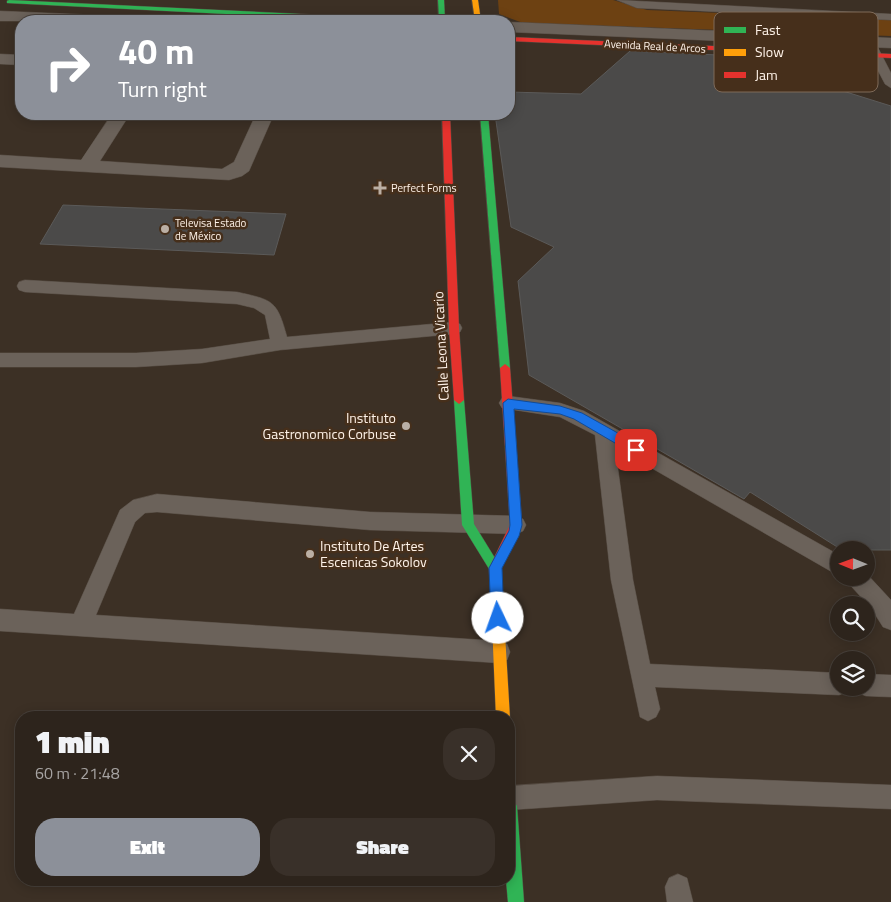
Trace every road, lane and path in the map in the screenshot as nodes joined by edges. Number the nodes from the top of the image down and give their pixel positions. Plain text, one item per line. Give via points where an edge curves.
1 (440, 0) edge
2 (475, 0) edge
3 (622, 0) edge
4 (4, 8) edge
5 (788, 12) edge
6 (66, 15) edge
7 (219, 15) edge
8 (441, 15) edge
9 (477, 15) edge
10 (878, 15) edge
11 (891, 16) edge
12 (515, 27) edge
13 (515, 39) edge
14 (714, 39) edge
15 (714, 45) edge
16 (0, 58) edge
17 (15, 59) edge
18 (878, 60) edge
19 (891, 84) edge
20 (117, 120) edge
21 (262, 120) edge
22 (446, 120) edge
23 (484, 120) edge
24 (0, 161) edge
25 (86, 167) junction
26 (25, 286) dead end
27 (454, 328) junction
28 (280, 344) junction
29 (0, 360) edge
30 (508, 403) junction
31 (604, 431) junction
32 (468, 525) junction
33 (516, 525) junction
34 (830, 561) edge
35 (495, 568) junction
36 (864, 586) edge
37 (891, 619) edge
38 (0, 620) edge
39 (81, 624) junction
40 (499, 652) junction
41 (641, 675) junction
42 (830, 684) edge
43 (875, 685) edge
44 (891, 686) edge
45 (648, 709) dead end
46 (503, 711) edge
47 (891, 797) edge
48 (515, 798) edge
49 (514, 886) edge
50 (516, 902) edge

1 - 8 main road
2 - 9 main road
3 - 5 lane via 637,5
4 - 6 street
4 - 7 main road
10 - 11 lane
12 - 14 street, Avenida Real de Arcos
13 - 15 main road, Avenida Real de Arcos
16 - 17 street
18 - 19 lane
20 - 25 street
21 - 25 street via 244,164 233,173
22 - 27 main road, Calle Leona Vicario
23 - 30 main road
24 - 25 street
26 - 28 lane via 237,298 259,303 272,312
27 - 28 lane
27 - 32 main road, Calle Leona Vicario
28 - 29 lane via 202,356 136,360
30 - 31 lane via 560,410
30 - 33 main road
31 - 34 lane
31 - 41 lane via 622,580
32 - 33 lane
32 - 35 main road, Calle Leona Vicario
32 - 39 lane via 146,504 135,507 127,516
33 - 35 main road
35 - 40 main road
36 - 37 lane
38 - 39 lane
39 - 40 lane
40 - 46 main road
41 - 42 lane
41 - 45 lane
43 - 44 lane
47 - 48 lane via 657,788
49 - 50 main road

